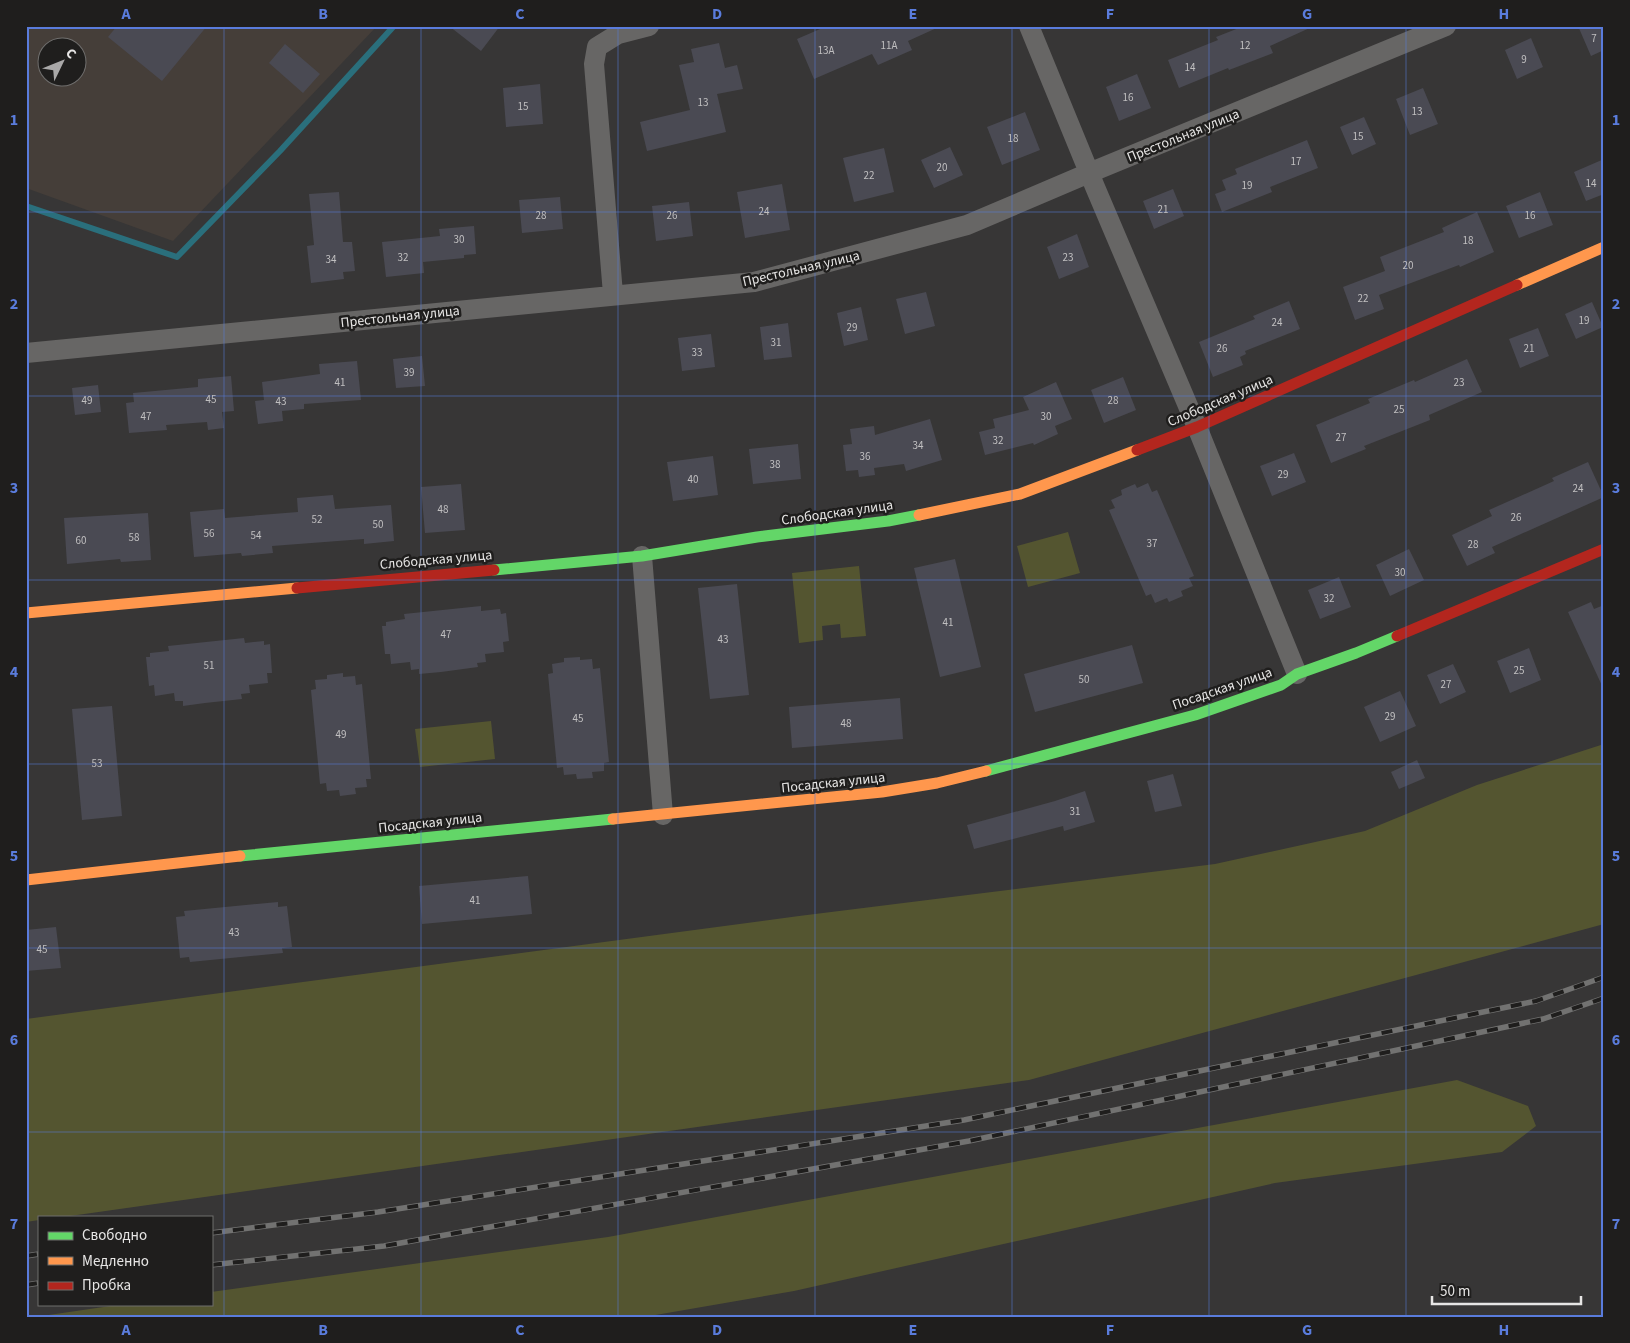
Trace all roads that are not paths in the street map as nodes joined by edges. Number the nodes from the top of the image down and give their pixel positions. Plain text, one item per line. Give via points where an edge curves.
1 (649, 26) edge
2 (1029, 26) edge
3 (1446, 26) edge
4 (1089, 173) junction
5 (1604, 247) edge
6 (613, 294) junction
7 (26, 352) edge
8 (1197, 428) junction
9 (1604, 549) edge
10 (642, 556) junction
11 (26, 613) edge
12 (1297, 674) junction
13 (663, 815) junction
14 (26, 880) edge

1 - 6 street via 618,34 597,46 594,64
2 - 4 street
3 - 4 street, Престольная улица
4 - 6 street, Престольная улица via 967,225 754,282
4 - 8 street
5 - 8 street, Слободская улица
6 - 7 street, Престольная улица
8 - 10 street, Слободская улица via 1020,494 888,521
8 - 12 street
9 - 12 street, Посадская улица via 1356,653
10 - 11 street, Слободская улица
10 - 13 street
12 - 13 street, Посадская улица via 1281,685 1195,714 937,783 882,792
13 - 14 street, Посадская улица

